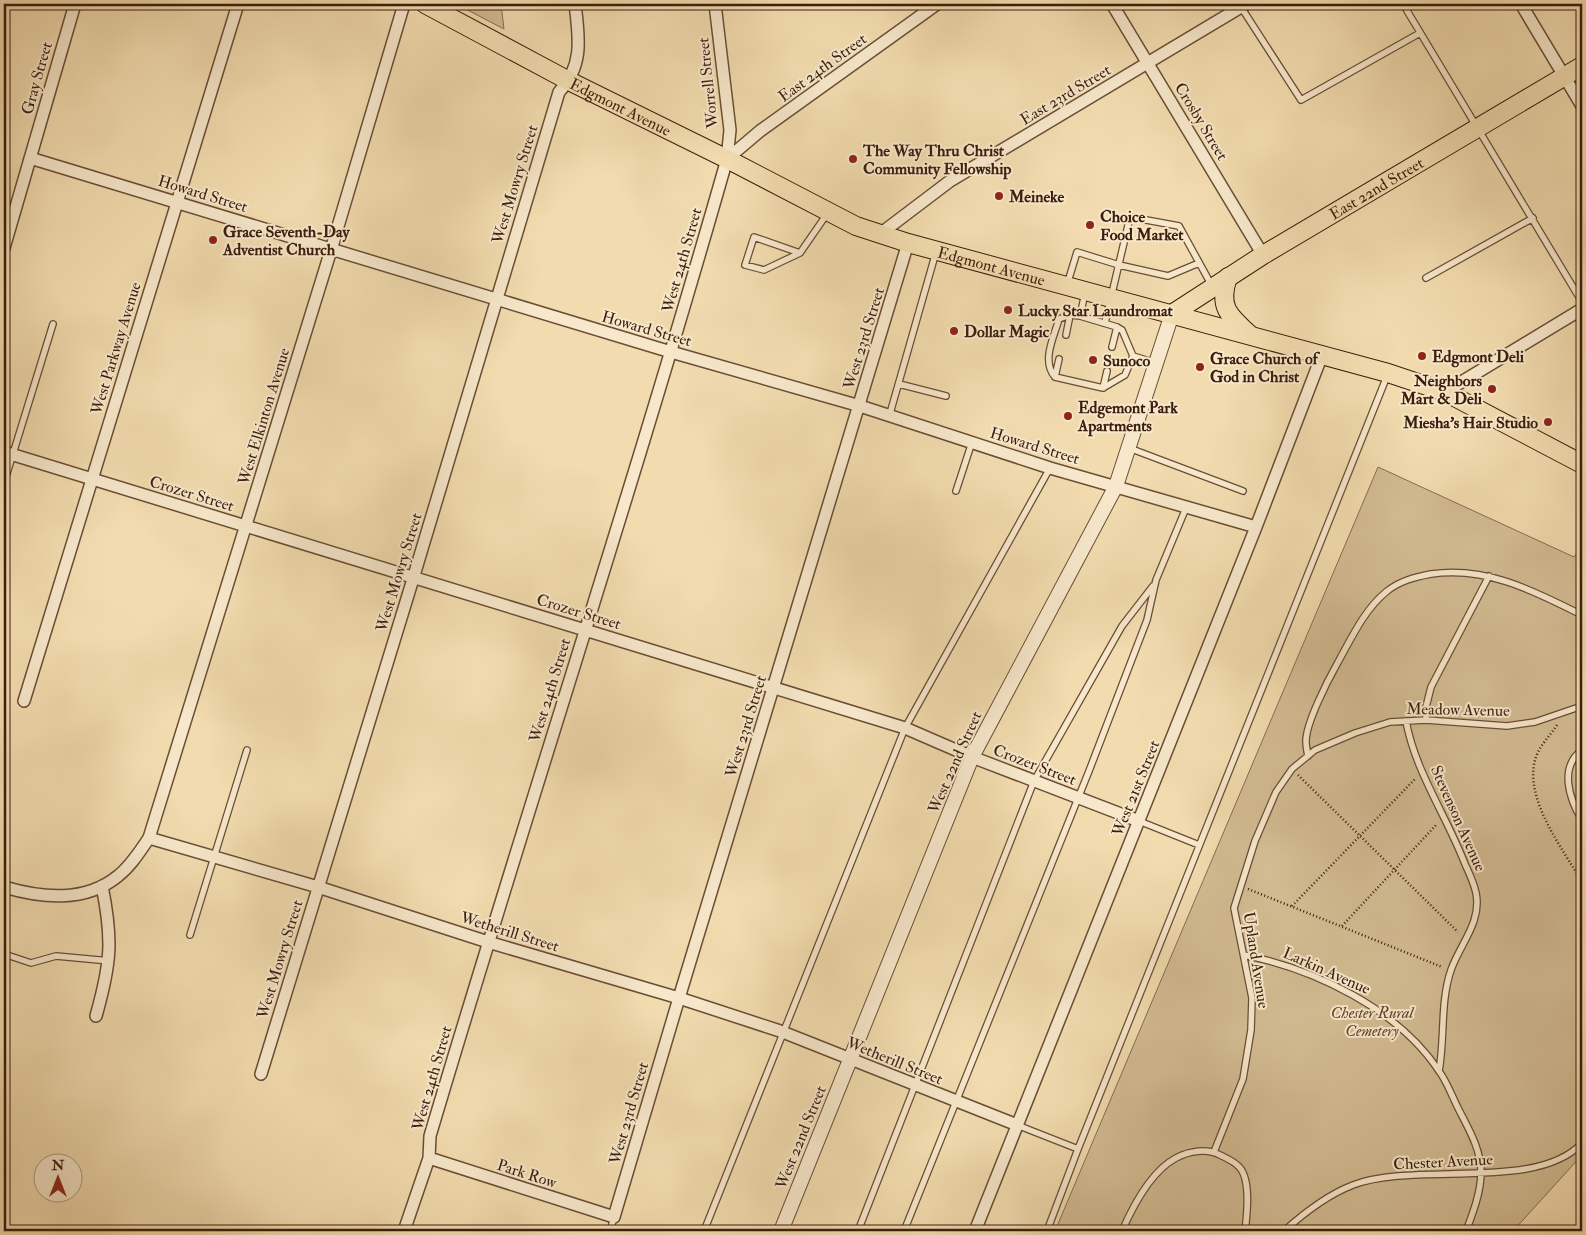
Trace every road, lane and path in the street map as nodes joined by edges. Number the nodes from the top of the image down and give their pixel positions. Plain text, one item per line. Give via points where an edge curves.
1 (75, 4) edge
2 (238, 4) edge
3 (404, 4) edge
4 (425, 4) edge
5 (575, 4) edge
6 (715, 4) edge
7 (937, 4) edge
8 (1112, 4) edge
9 (1403, 4) edge
10 (1521, 4) edge
11 (1244, 5) edge
12 (1420, 33) junction
13 (1148, 63) junction
14 (1582, 66) edge
15 (1564, 77) junction
16 (569, 82) junction
17 (1582, 106) edge
18 (1479, 127) junction
19 (30, 158) junction
20 (727, 158) junction
21 (176, 202) junction
22 (828, 212) junction
23 (1533, 218) junction
24 (880, 234) junction
25 (908, 243) junction
26 (4, 248) edge
27 (331, 250) junction
28 (937, 250) junction
29 (800, 253) junction
30 (1263, 254) junction
31 (1199, 263) junction
32 (1119, 265) junction
33 (1228, 277) junction
34 (1426, 278) dead end
35 (1066, 286) junction
36 (1213, 287) junction
37 (1086, 291) junction
38 (1111, 298) junction
39 (496, 300) junction
40 (1582, 302) edge
41 (1582, 309) edge
42 (1172, 314) junction
43 (1070, 315) junction
44 (1080, 316) junction
45 (1106, 323) junction
46 (53, 324) dead end
47 (1117, 327) junction
48 (1066, 335) dead end
49 (1250, 335) junction
50 (1112, 347) dead end
51 (671, 352) junction
52 (1322, 355) junction
53 (1132, 356) junction
54 (1059, 359) dead end
55 (1156, 363) junction
56 (1107, 371) dead end
57 (1388, 373) junction
58 (1055, 377) junction
59 (899, 384) junction
60 (1103, 388) junction
61 (1445, 392) junction
62 (946, 396) dead end
63 (860, 406) junction
64 (889, 417) junction
65 (972, 442) junction
66 (1129, 448) junction
67 (8, 453) edge
68 (1582, 464) edge
69 (1050, 468) junction
70 (93, 479) junction
71 (4, 483) edge
72 (1116, 486) junction
73 (956, 491) dead end
74 (1243, 491) dead end
75 (1186, 508) junction
76 (246, 527) junction
77 (1256, 527) junction
78 (1488, 576) junction
79 (414, 579) junction
80 (1156, 580) junction
81 (1582, 615) edge
82 (585, 630) junction
83 (774, 687) junction
84 (24, 701) dead end
85 (1582, 706) edge
86 (1564, 712) junction
87 (1426, 720) junction
88 (1406, 721) junction
89 (905, 728) junction
90 (247, 750) dead end
91 (1582, 750) edge
92 (1308, 756) junction
93 (972, 757) junction
94 (1292, 768) junction
95 (1423, 771) junction
96 (1034, 781) junction
97 (1079, 798) junction
98 (1445, 816) junction
99 (1582, 820) edge
100 (1139, 821) junction
101 (1360, 836) junction
102 (149, 838) junction
103 (1199, 845) junction
104 (215, 858) junction
105 (1394, 870) junction
106 (1582, 882) edge
107 (1240, 885) junction
108 (102, 886) junction
109 (4, 887) edge
110 (318, 887) junction
111 (1292, 906) junction
112 (1342, 926) junction
113 (190, 935) dead end
114 (1465, 939) junction
115 (488, 942) junction
116 (4, 954) edge
117 (1244, 955) junction
118 (110, 961) junction
119 (1451, 971) junction
120 (678, 998) junction
121 (96, 1016) dead end
122 (783, 1033) junction
123 (850, 1059) junction
124 (1440, 1071) junction
125 (261, 1074) dead end
126 (914, 1086) junction
127 (956, 1102) junction
128 (1017, 1125) junction
129 (1582, 1144) edge
130 (1078, 1149) junction
131 (1214, 1152) junction
132 (429, 1158) junction
133 (1481, 1174) junction
134 (614, 1218) junction
135 (404, 1231) edge
136 (610, 1231) edge
137 (704, 1231) edge
138 (781, 1231) edge
139 (858, 1231) edge
140 (904, 1231) edge
141 (975, 1231) edge
142 (1047, 1231) edge
143 (1122, 1231) edge
144 (1244, 1231) edge
145 (1284, 1231) edge
146 (1466, 1231) edge

1 - 19 street, Gray Street
2 - 21 street, West Parkway Avenue
3 - 27 street, West Elkinton Avenue
4 - 16 main road, Edgmont Avenue
5 - 16 street, West Mowry Street via 578,62
6 - 20 street, Worrell Street via 730,130
7 - 20 street, East 24th Street
8 - 13 street, Crosby Street
9 - 12 lane
10 - 15 street
11 - 12 lane via 1301,100
11 - 13 street, East 23rd Street
12 - 18 lane
13 - 24 street, East 23rd Street via 950,181
13 - 30 street, Crosby Street
14 - 15 main road, East 22nd Street
15 - 17 street
15 - 18 main road, East 22nd Street
16 - 20 main road, Edgmont Avenue
16 - 39 street, West Mowry Street via 559,92
18 - 23 lane
18 - 30 main road, East 22nd Street
19 - 21 street, Howard Street
19 - 26 street, Gray Street
20 - 22 main road, Edgmont Avenue
20 - 51 street, West 24th Street
21 - 27 street, Howard Street
21 - 70 street, West Parkway Avenue
22 - 24 main road, Edgmont Avenue
22 - 29 lane
23 - 34 lane
23 - 40 lane
24 - 25 main road, Edgmont Avenue
25 - 28 main road, Edgmont Avenue
25 - 63 street, West 23rd Street
27 - 39 street, Howard Street
27 - 76 street, West Elkinton Avenue
28 - 35 main road, Edgmont Avenue
28 - 59 lane
29 - 29 lane via 754,237 745,265 764,270
30 - 33 main road, East 22nd Street
31 - 32 lane via 1168,276
31 - 32 lane via 1179,226 1130,217
31 - 36 lane
32 - 35 lane via 1077,252
32 - 38 lane
33 - 36 main road, East 22nd Street
33 - 49 main road via 1224,290 1225,305 1232,318
35 - 37 main road, Edgmont Avenue
36 - 42 main road, East 22nd Street
37 - 38 main road, Edgmont Avenue
37 - 44 lane
38 - 42 main road, Edgmont Avenue
38 - 45 lane
39 - 51 street, Howard Street
39 - 79 street, West Mowry Street
41 - 61 street
42 - 49 main road, Edgmont Avenue
42 - 55 street, West 22nd Street
43 - 44 lane
43 - 48 lane
43 - 58 lane via 1059,319 1047,362
44 - 45 lane
45 - 47 lane
46 - 67 lane
47 - 50 lane
47 - 53 lane via 1122,330
49 - 52 main road, Edgmont Avenue
51 - 63 street, Howard Street
51 - 82 street, West 24th Street
52 - 57 main road, Edgmont Avenue
52 - 77 street, West 21st Street
53 - 55 lane
53 - 60 lane via 1125,375
54 - 58 lane
55 - 66 street, West 22nd Street
56 - 60 lane
57 - 61 main road, Edgmont Avenue
57 - 103 lane
58 - 60 lane
59 - 62 lane
59 - 64 lane
61 - 68 main road, Edgmont Avenue
63 - 64 street, Howard Street
63 - 83 street, West 23rd Street
64 - 65 street, Howard Street
65 - 69 street, Howard Street
65 - 73 lane
66 - 72 street, West 22nd Street
66 - 74 lane
67 - 70 street, Crozer Street
67 - 71 lane
69 - 72 street, Howard Street
69 - 89 lane
70 - 76 street, Crozer Street
70 - 84 street, West Parkway Avenue
72 - 75 street, Howard Street
72 - 93 street, West 22nd Street
75 - 77 street, Howard Street
75 - 80 lane
76 - 79 street, Crozer Street
76 - 102 street, West Elkinton Avenue
77 - 100 street, West 21st Street
78 - 81 lane via 1535,591
78 - 87 lane via 1432,687
78 - 92 lane via 1462,572 1410,577 1386,592 1366,614 1327,683 1306,740
79 - 82 street, Crozer Street
79 - 110 street, West Mowry Street
80 - 96 lane via 1122,626
80 - 97 lane via 1147,620
82 - 83 street, Crozer Street
82 - 115 street, West 24th Street
83 - 89 street, Crozer Street
83 - 120 street, West 23rd Street
85 - 86 lane, Meadow Avenue
86 - 87 lane, Meadow Avenue via 1535,722 1507,726
86 - 106 path via 1535,758 1535,792 1542,815
87 - 88 lane, Meadow Avenue
88 - 92 lane, Meadow Avenue via 1390,722 1355,733
88 - 95 lane, Stevenson Avenue
89 - 93 street, Crozer Street
89 - 122 lane
90 - 104 lane
91 - 99 lane via 1569,767 1568,782
92 - 94 lane, Upland Avenue
93 - 96 street, Crozer Street
93 - 123 street, West 22nd Street
94 - 101 path
94 - 107 lane, Upland Avenue via 1276,792
95 - 98 lane, Stevenson Avenue
95 - 101 path
96 - 97 street, Crozer Street
96 - 126 lane
97 - 100 street, Crozer Street
97 - 127 lane
98 - 105 path
98 - 114 lane, Stevenson Avenue via 1476,892 1478,912
100 - 103 lane
100 - 128 street, West 21st Street
101 - 105 path
101 - 111 path
102 - 104 street, Wetherill Street
102 - 108 street via 131,863
103 - 130 lane
104 - 110 street, Wetherill Street
104 - 113 lane
105 - 112 path
105 - 114 path
107 - 111 path
107 - 117 lane, Upland Avenue via 1234,908
108 - 109 street via 70,896
108 - 118 street via 110,925
110 - 115 street, Wetherill Street
110 - 125 street, West Mowry Street
111 - 112 path
112 - 119 path
114 - 119 lane, Stevenson Avenue
115 - 120 street, Wetherill Street
115 - 132 street, West 24th Street via 430,1136
116 - 118 lane via 32,963 56,956
117 - 124 lane, Larkin Avenue via 1268,959 1368,1002 1405,1031
117 - 131 lane, Upland Avenue via 1252,998 1248,1055 1243,1079
118 - 121 street
119 - 124 lane, Stevenson Avenue via 1445,995
120 - 122 street, Wetherill Street
120 - 134 street, West 23rd Street
122 - 123 street, Wetherill Street
122 - 137 lane
123 - 126 street, Wetherill Street
123 - 138 street, West 22nd Street
124 - 133 lane, Larkin Avenue via 1470,1130
126 - 127 street, Wetherill Street
126 - 139 lane
127 - 128 street, Wetherill Street
127 - 140 lane
128 - 130 lane
128 - 141 street, West 21st Street
129 - 133 lane, Chester Avenue via 1552,1163
130 - 142 lane
131 - 143 lane via 1197,1151 1176,1158 1156,1175
131 - 144 lane via 1239,1165 1246,1184 1248,1207
132 - 134 street, Park Row
132 - 135 street, West 24th Street
133 - 145 lane, Chester Avenue via 1439,1172 1400,1175 1354,1185 1319,1204
133 - 146 lane
134 - 136 lane

